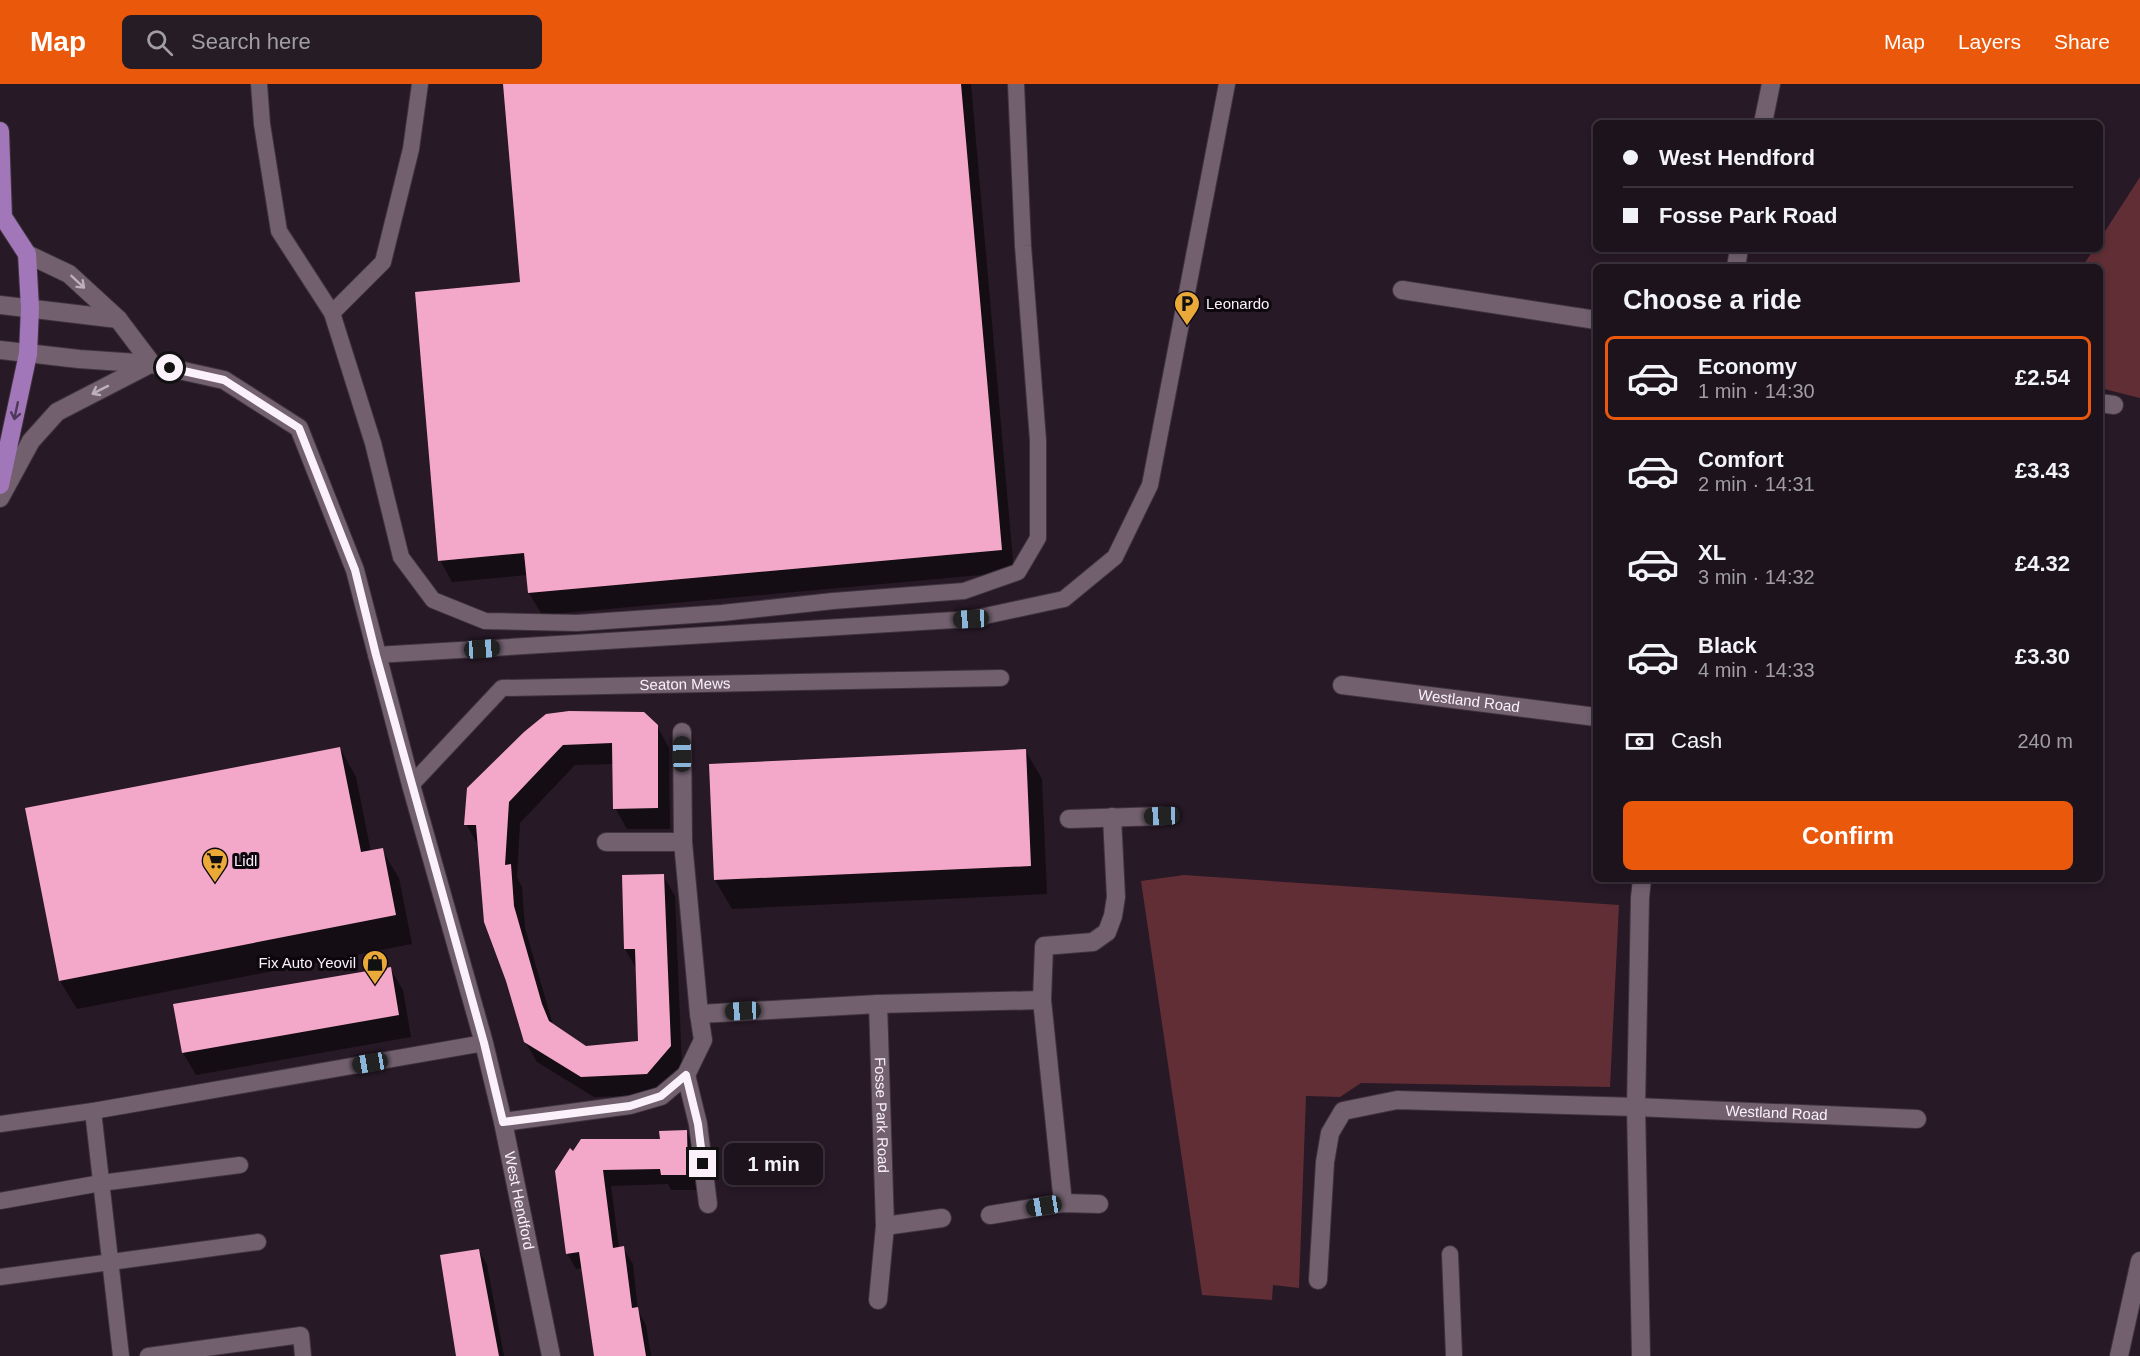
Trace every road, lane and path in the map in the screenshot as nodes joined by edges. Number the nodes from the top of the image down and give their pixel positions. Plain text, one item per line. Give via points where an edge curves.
1 (259, 84) edge
2 (420, 84) edge
3 (1016, 84) edge
4 (1227, 84) edge
5 (1771, 84) edge
6 (1764, 120) edge
7 (0, 131) edge
8 (2, 220) edge
9 (27, 254) junction
10 (1402, 290) dead end
11 (0, 305) edge
12 (30, 308) junction
13 (332, 313) junction
14 (118, 319) junction
15 (1593, 320) edge
16 (0, 351) edge
17 (28, 354) junction
18 (152, 364) junction
19 (0, 485) edge
20 (0, 498) edge
21 (376, 655) junction
22 (1001, 678) dead end
23 (1342, 685) dead end
24 (1593, 717) edge
25 (682, 732) dead end
26 (411, 785) junction
27 (1162, 816) dead end
28 (1112, 817) junction
29 (1069, 819) dead end
30 (606, 842) dead end
31 (683, 842) junction
32 (1642, 882) edge
33 (1042, 1000) junction
34 (878, 1004) junction
35 (699, 1014) junction
36 (484, 1043) junction
37 (686, 1075) junction
38 (1636, 1107) junction
39 (93, 1111) junction
40 (1917, 1119) dead end
41 (503, 1122) junction
42 (0, 1124) edge
43 (240, 1165) dead end
44 (101, 1183) junction
45 (0, 1201) edge
46 (1063, 1203) junction
47 (708, 1204) dead end
48 (1098, 1204) dead end
49 (990, 1215) dead end
50 (942, 1218) dead end
51 (885, 1226) junction
52 (258, 1242) dead end
53 (1450, 1254) dead end
54 (2140, 1261) edge
55 (110, 1262) junction
56 (0, 1277) edge
57 (1318, 1280) dead end
58 (878, 1300) dead end
59 (121, 1356) edge
60 (148, 1356) edge
61 (303, 1356) edge
62 (551, 1356) edge
63 (1454, 1356) edge
64 (1641, 1356) edge
65 (2119, 1356) edge

1 - 13 lane via 279,231
2 - 13 lane via 411,149 383,262
3 - 13 lane via 1023,246 1038,440 1038,538 1018,572 964,591 577,623 485,621 433,600 401,557 373,443
4 - 21 lane via 1150,485 1115,557 1064,599 971,619
5 - 6 street
7 - 8 main road
8 - 9 main road
9 - 12 main road
9 -> 14 street via 69,274
10 - 15 street
11 - 12 street
12 - 14 street
12 - 17 main road
14 - 18 street
16 - 17 street, West Hendford
17 - 18 street, West Hendford
17 -> 19 main road
18 -> 20 street via 57,412 31,441
18 - 21 street, West Hendford via 224,380 299,428 355,570
21 - 26 street, West Hendford
22 - 26 lane, Seaton Mews via 502,687
23 - 24 street, Westland Road
25 - 31 street
26 - 36 street, West Hendford
27 - 28 street
28 - 29 street
28 - 33 street via 1116,897 1107,932 1093,942 1044,946
30 - 31 street
31 - 35 street
32 - 38 street
33 - 34 street
33 - 46 street
34 - 35 street
34 - 51 street, Fosse Park Road
35 - 37 street via 703,1040
36 - 39 lane
36 - 41 street, West Hendford
37 - 41 street via 661,1096 630,1106
37 - 47 street via 698,1124
38 - 40 street, Westland Road
38 - 57 street, Westland Road via 1396,1100 1343,1111 1330,1133 1325,1162
38 - 64 street
39 - 42 lane
39 - 44 lane
41 - 62 street, West Hendford
43 - 44 lane
44 - 45 lane
44 - 55 lane
46 - 48 street
46 - 49 street
50 - 51 street
51 - 58 street, Fosse Park Road
52 - 55 lane
53 - 63 lane
54 - 65 street
55 - 56 lane
55 - 59 lane
60 - 61 lane via 301,1335

